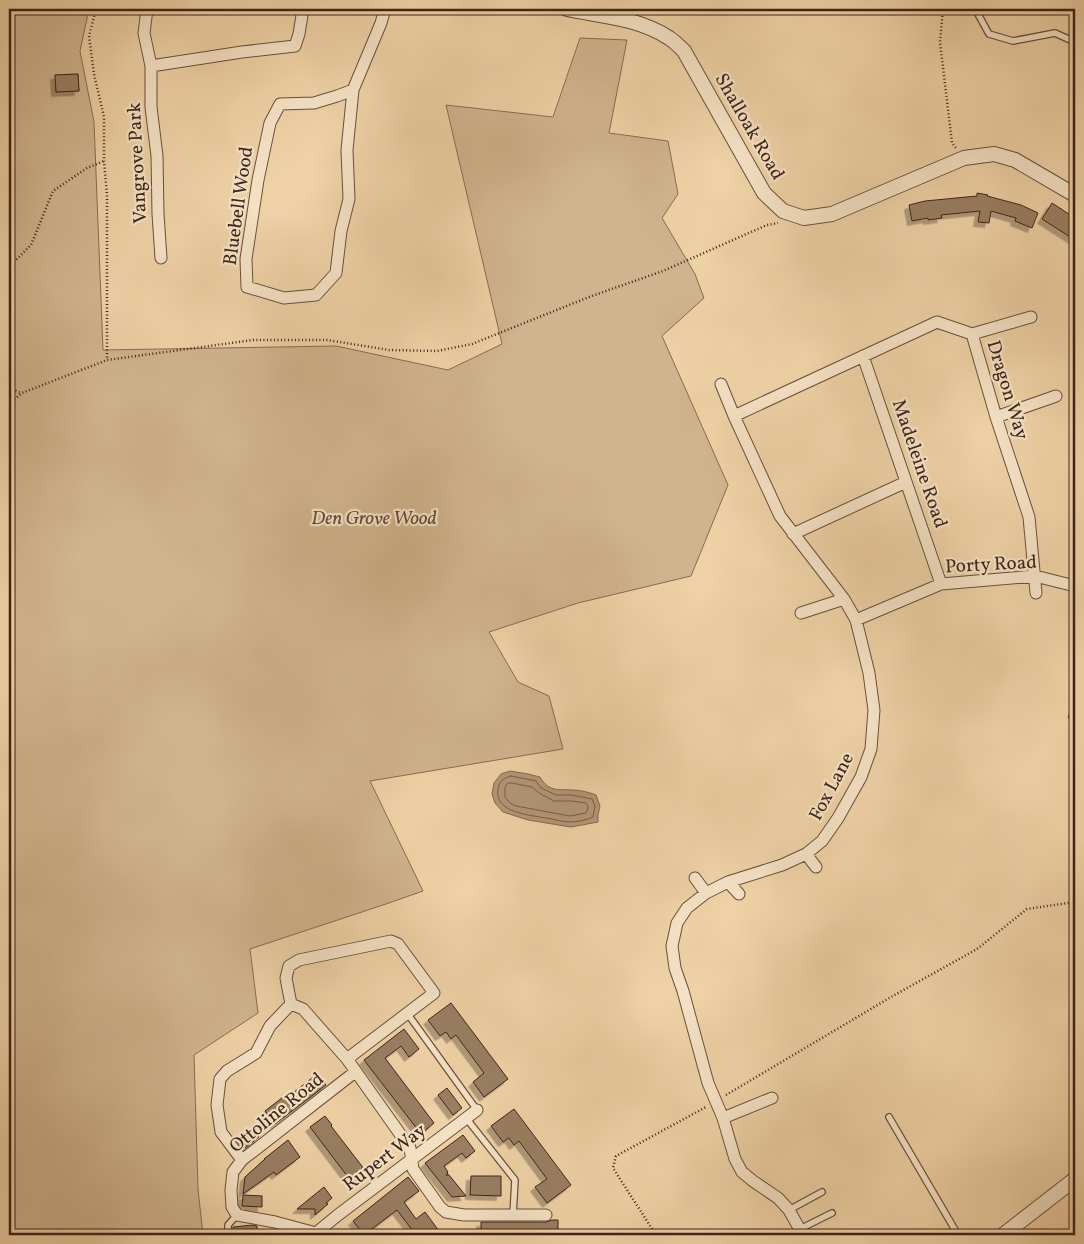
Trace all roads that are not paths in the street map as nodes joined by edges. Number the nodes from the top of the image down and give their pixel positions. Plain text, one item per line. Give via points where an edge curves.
1 (147, 9) edge
2 (303, 9) edge
3 (386, 9) edge
4 (567, 9) edge
5 (978, 9) edge
6 (1075, 42) edge
7 (151, 66) junction
8 (353, 90) junction
9 (1075, 195) edge
10 (161, 258) dead end
11 (1031, 317) dead end
12 (972, 334) junction
13 (863, 356) junction
14 (721, 384) dead end
15 (1056, 396) dead end
16 (734, 416) junction
17 (996, 417) junction
18 (906, 482) junction
19 (794, 534) junction
20 (1035, 576) junction
21 (941, 584) junction
22 (1075, 586) edge
23 (1036, 593) dead end
24 (844, 599) junction
25 (801, 613) dead end
26 (856, 620) junction
27 (806, 854) junction
28 (816, 867) dead end
29 (695, 878) dead end
30 (728, 882) junction
31 (706, 893) junction
32 (739, 894) dead end
33 (291, 1004) junction
34 (407, 1013) junction
35 (347, 1059) junction
36 (355, 1072) junction
37 (772, 1098) dead end
38 (477, 1110) joint
39 (890, 1117) dead end
40 (466, 1118) junction
41 (723, 1118) junction
42 (242, 1160) junction
43 (412, 1160) junction
44 (1075, 1179) edge
45 (822, 1192) dead end
46 (789, 1210) junction
47 (832, 1213) dead end
48 (237, 1215) junction
49 (513, 1215) junction
50 (546, 1215) dead end
51 (802, 1232) edge
52 (317, 1234) edge
53 (228, 1235) edge
54 (958, 1235) edge
55 (1003, 1235) edge

1 - 7 street, Vangrove Park via 144,33
2 - 7 street via 295,46
3 - 8 street, Bluebell Wood
4 - 9 street, Shalloak Road via 649,27 670,38 684,51 764,193 783,211 804,218 832,214 964,158 994,154 1015,160
5 - 6 lane via 989,34 1013,41 1055,33
7 - 10 street, Vangrove Park
8 - 8 street, Bluebell Wood via 314,103 280,104 270,124 258,180 246,259 247,287 284,298 316,295 336,273 349,199 347,150
11 - 12 street
12 - 13 street, Dragon Way via 937,322
12 - 17 street, Dragon Way
13 - 16 street, Dragon Way
13 - 18 street, Madeleine Road
14 - 16 street, Fox Lane
15 - 17 street
16 - 19 street, Fox Lane via 780,516
17 - 20 street, Dragon Way via 1029,517
18 - 19 street
18 - 21 street, Madeleine Road
19 - 24 street, Fox Lane
20 - 21 street, Porty Road
20 - 22 street, Porty Road
20 - 23 street, Dragon Way
21 - 26 street, Porty Road
24 - 25 street
24 - 26 street, Fox Lane
26 - 27 street, Fox Lane via 874,710 871,748 861,777 838,818 822,841
27 - 28 street
27 - 30 street, Fox Lane
29 - 31 street
30 - 31 street, Fox Lane
30 - 32 street
31 - 41 street, Fox Lane via 687,908 677,924 672,946 675,968 708,1083
33 - 34 street via 286,978 289,966 299,960 391,941 398,944 434,993
33 - 35 street via 303,1009
33 - 42 street via 270,1026 256,1053 220,1079 217,1105 221,1132
34 - 35 street
34 - 38 lane
35 - 36 street
36 - 42 street, Ottoline Road
36 - 43 street via 410,1148
37 - 41 street
38 - 40 street, Rupert Way
39 - 54 lane
40 - 43 street, Rupert Way
40 - 49 lane via 515,1180
41 - 46 street, Fox Lane via 742,1172
42 - 48 street, Ottoline Road via 233,1172 231,1190 232,1207
43 - 49 street via 413,1169 446,1212
43 - 52 street, Rupert Way
44 - 55 street
45 - 46 lane
46 - 51 street, Fox Lane
47 - 51 lane
48 - 52 street
48 - 53 lane via 228,1225
49 - 50 street

